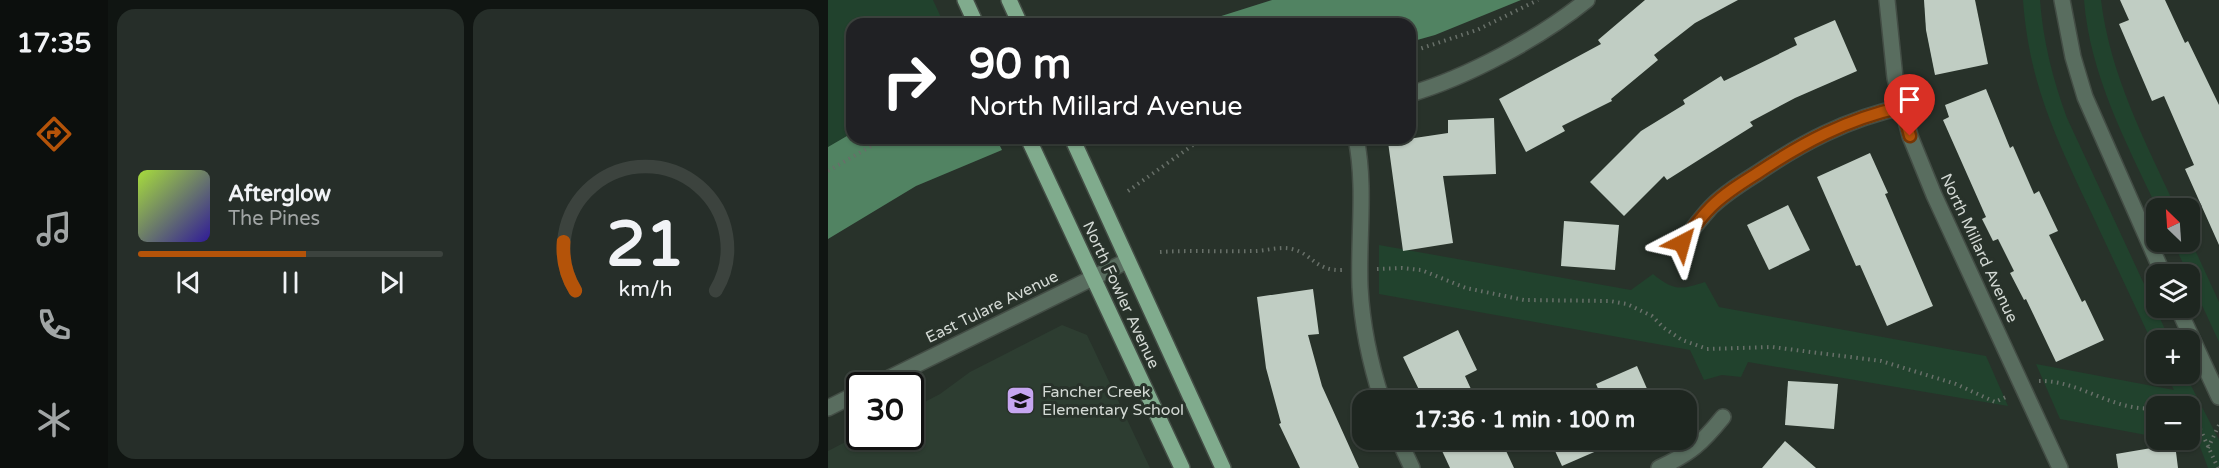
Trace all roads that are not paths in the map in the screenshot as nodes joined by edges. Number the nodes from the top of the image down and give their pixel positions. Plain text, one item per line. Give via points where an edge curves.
1 (965, 0) edge
2 (1009, 0) edge
3 (1587, 0) edge
4 (1887, 0) edge
5 (2062, 0) edge
6 (973, 18) edge
7 (1017, 18) edge
8 (1416, 92) edge
9 (1902, 107) junction
10 (1031, 144) edge
11 (1075, 144) edge
12 (1357, 144) edge
13 (1682, 243) dead end
14 (1127, 261) junction
15 (2159, 264) edge
16 (1092, 278) junction
17 (2183, 318) edge
18 (901, 372) edge
19 (1379, 390) edge
20 (2219, 398) edge
21 (846, 399) edge
22 (828, 408) edge
23 (1723, 417) dead end
24 (1404, 450) edge
25 (1182, 468) edge
26 (1223, 468) edge
27 (1412, 468) edge
28 (1659, 468) edge
29 (2060, 468) edge

1 - 6 main road
2 - 7 main road
3 - 8 street via 1497,57
4 - 9 street, North Millard Avenue
5 - 15 street via 2085,97
9 - 13 street via 1835,127 1782,156 1710,208
9 - 29 street, North Millard Avenue via 1934,195
10 - 16 main road, North Fowler Avenue
11 - 14 main road, North Fowler Avenue
12 - 19 street via 1362,184 1363,323
14 - 16 street, East Tulare Avenue
14 - 26 main road, North Fowler Avenue
16 - 18 street, East Tulare Avenue
16 - 25 main road, North Fowler Avenue
17 - 20 street
21 - 22 street
23 - 28 street via 1703,442
24 - 27 street

